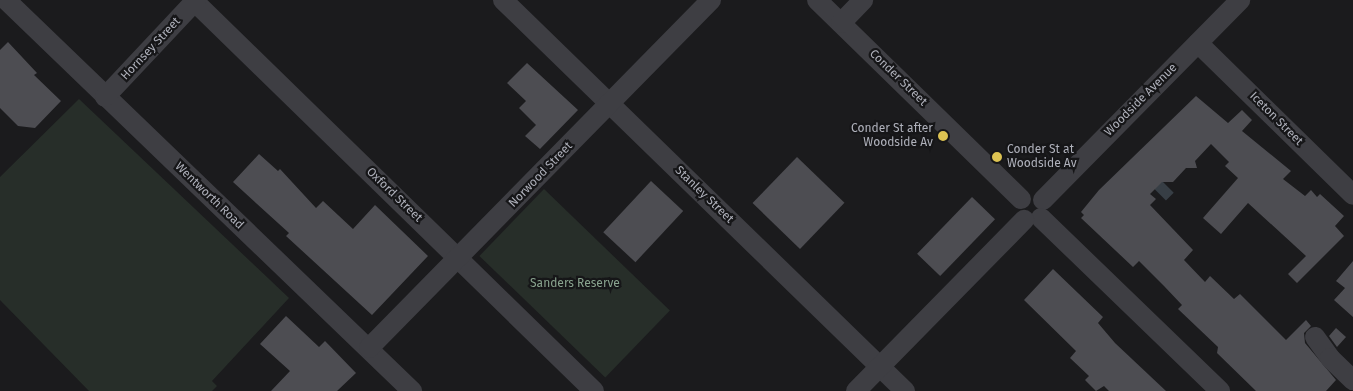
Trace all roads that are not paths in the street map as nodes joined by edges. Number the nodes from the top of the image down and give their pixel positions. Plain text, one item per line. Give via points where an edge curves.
1 (6, 0) edge
2 (503, 0) edge
3 (711, 0) edge
4 (817, 0) edge
5 (863, 0) edge
6 (1240, 0) edge
7 (194, 1) edge
8 (841, 23) junction
9 (1198, 43) junction
10 (105, 97) junction
11 (610, 103) junction
12 (1353, 195) edge
13 (1036, 213) junction
14 (459, 258) junction
15 (1315, 337) dead end
16 (369, 348) junction
17 (880, 367) junction
18 (1353, 380) edge
19 (412, 391) edge
20 (594, 391) edge
21 (856, 391) edge
22 (905, 391) edge
23 (1220, 391) edge

1 - 10 street, Wentworth Road
2 - 11 street, Stanley Street
3 - 11 street, Norwood Street
4 - 8 street, Conder Street
5 - 8 street
6 - 9 street, Woodside Avenue
7 - 10 street, Hornsey Street
7 - 14 street, Oxford Street
8 - 13 street, Conder Street via 1022,199 1032,194
9 - 12 street, Iceton Street
9 - 13 street, Woodside Avenue
10 - 16 street, Wentworth Road
11 - 14 street, Norwood Street
11 - 17 street, Stanley Street
13 - 17 street, Woodside Avenue
13 - 23 street
14 - 16 street, Norwood Street
14 - 20 street, Oxford Street
15 - 18 street via 1330,358
16 - 19 street, Wentworth Road
17 - 21 street, Woodside Avenue
17 - 22 street, Stanley Street

